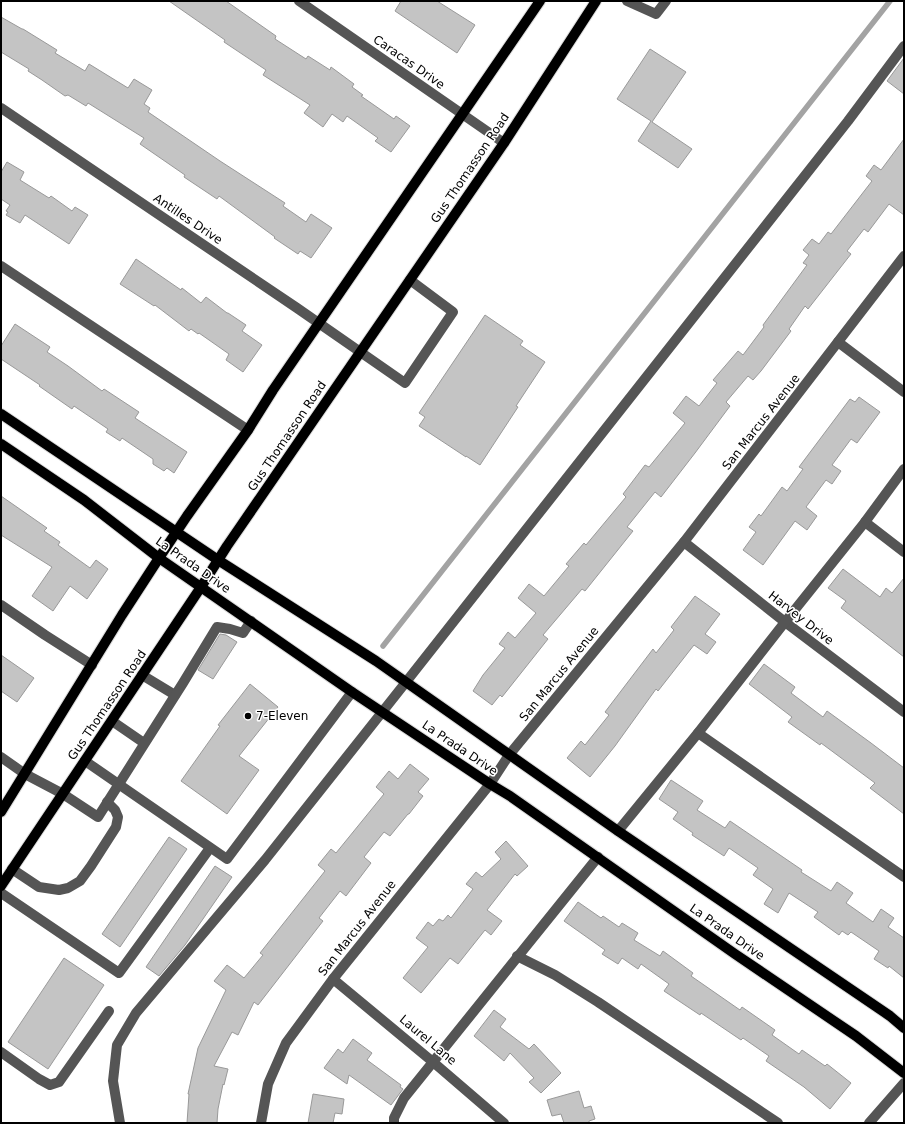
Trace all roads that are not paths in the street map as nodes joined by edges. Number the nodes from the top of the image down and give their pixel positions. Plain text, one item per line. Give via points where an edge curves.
1 (299, 1) edge
2 (540, 1) edge
3 (596, 1) edge
4 (627, 1) edge
5 (666, 1) edge
6 (904, 46) edge
7 (1, 108) edge
8 (462, 115) junction
9 (504, 143) junction
10 (904, 256) edge
11 (1, 266) edge
12 (410, 280) junction
13 (319, 324) junction
14 (838, 342) junction
15 (361, 352) junction
16 (904, 392) edge
17 (1, 414) edge
18 (248, 430) junction
19 (1, 444) edge
20 (904, 470) edge
21 (865, 522) junction
22 (176, 532) junction
23 (684, 542) junction
24 (904, 552) edge
25 (159, 558) junction
26 (218, 560) junction
27 (201, 587) junction
28 (1, 605) edge
29 (251, 622) junction
30 (785, 622) junction
31 (92, 665) junction
32 (142, 675) junction
33 (406, 682) junction
34 (352, 692) junction
35 (175, 695) junction
36 (383, 712) junction
37 (904, 712) edge
38 (112, 721) junction
39 (698, 733) junction
40 (144, 743) junction
41 (509, 755) junction
42 (1, 757) edge
43 (85, 761) junction
44 (25, 774) junction
45 (118, 784) junction
46 (490, 784) junction
47 (62, 794) junction
48 (107, 802) junction
49 (1, 812) edge
50 (618, 831) junction
51 (210, 848) junction
52 (598, 857) junction
53 (12, 869) junction
54 (904, 877) edge
55 (1, 886) edge
56 (1, 893) edge
57 (517, 956) junction
58 (333, 979) junction
59 (109, 1011) dead end
60 (904, 1028) edge
61 (1, 1052) edge
62 (434, 1062) junction
63 (904, 1073) edge
64 (904, 1083) edge
65 (120, 1123) edge
66 (261, 1123) edge
67 (394, 1123) edge
68 (504, 1123) edge
69 (778, 1123) edge
70 (869, 1123) edge

1 - 8 street, Caracas Drive
2 - 8 main road
3 - 9 main road, Gus Thomasson Road
4 - 5 street via 656,14
6 - 33 street via 843,128
7 - 13 street, Antilles Drive
8 - 9 street, Caracas Drive
8 - 13 main road
9 - 12 main road, Gus Thomasson Road
10 - 14 street, San Marcus Avenue
11 - 18 street
12 - 15 main road, Gus Thomasson Road
12 - 15 street, Antilles Drive via 452,312 405,383
13 - 15 street, Antilles Drive
13 - 18 main road
14 - 16 street
14 - 23 street, San Marcus Avenue
15 - 26 main road, Gus Thomasson Road
17 - 22 main road, La Prada Drive
18 - 22 main road
19 - 25 main road, La Prada Drive via 84,500
20 - 21 street
21 - 24 street
21 - 30 street
22 - 25 main road
22 - 26 main road, La Prada Drive
23 - 30 street, Harvey Drive
23 - 41 street, San Marcus Avenue
25 - 27 main road, La Prada Drive
25 - 31 main road
26 - 27 main road, Gus Thomasson Road
26 - 33 main road, La Prada Drive
27 - 29 main road, La Prada Drive
27 - 32 main road, Gus Thomasson Road
28 - 31 street
29 - 34 main road, La Prada Drive
29 - 35 street via 243,634 217,627
30 - 37 street, Harvey Drive
30 - 39 street
31 - 44 main road
32 - 35 street
32 - 38 main road, Gus Thomasson Road
33 - 36 street
33 - 41 main road, La Prada Drive
34 - 36 main road, La Prada Drive
34 - 51 street via 226,859
35 - 40 street
36 - 46 main road, La Prada Drive
36 - 65 street via 265,860 136,1013 117,1045 113,1080
38 - 40 street
38 - 43 main road, Gus Thomasson Road
39 - 50 street
39 - 54 street
40 - 45 street
41 - 46 street, San Marcus Avenue
41 - 50 main road, La Prada Drive
42 - 44 street
43 - 45 street
43 - 47 main road, Gus Thomasson Road
44 - 47 street
44 - 49 main road
45 - 48 street
45 - 51 street
46 - 52 main road, La Prada Drive
46 - 58 street, San Marcus Avenue
47 - 48 street via 98,817
47 - 53 main road, Gus Thomasson Road
48 - 53 street via 118,817 116,826 80,881 59,890 40,886
50 - 60 main road, La Prada Drive
51 - 56 street via 119,972
52 - 57 street
52 - 63 main road, La Prada Drive via 856,1036
53 - 55 main road, Gus Thomasson Road
57 - 62 street
57 - 69 street via 555,975
58 - 62 street, Laurel Lane
58 - 66 street, San Marcus Avenue via 286,1043 268,1084
59 - 61 street via 59,1082 50,1085
62 - 67 street via 404,1098
62 - 68 street, Laurel Lane
64 - 70 street

